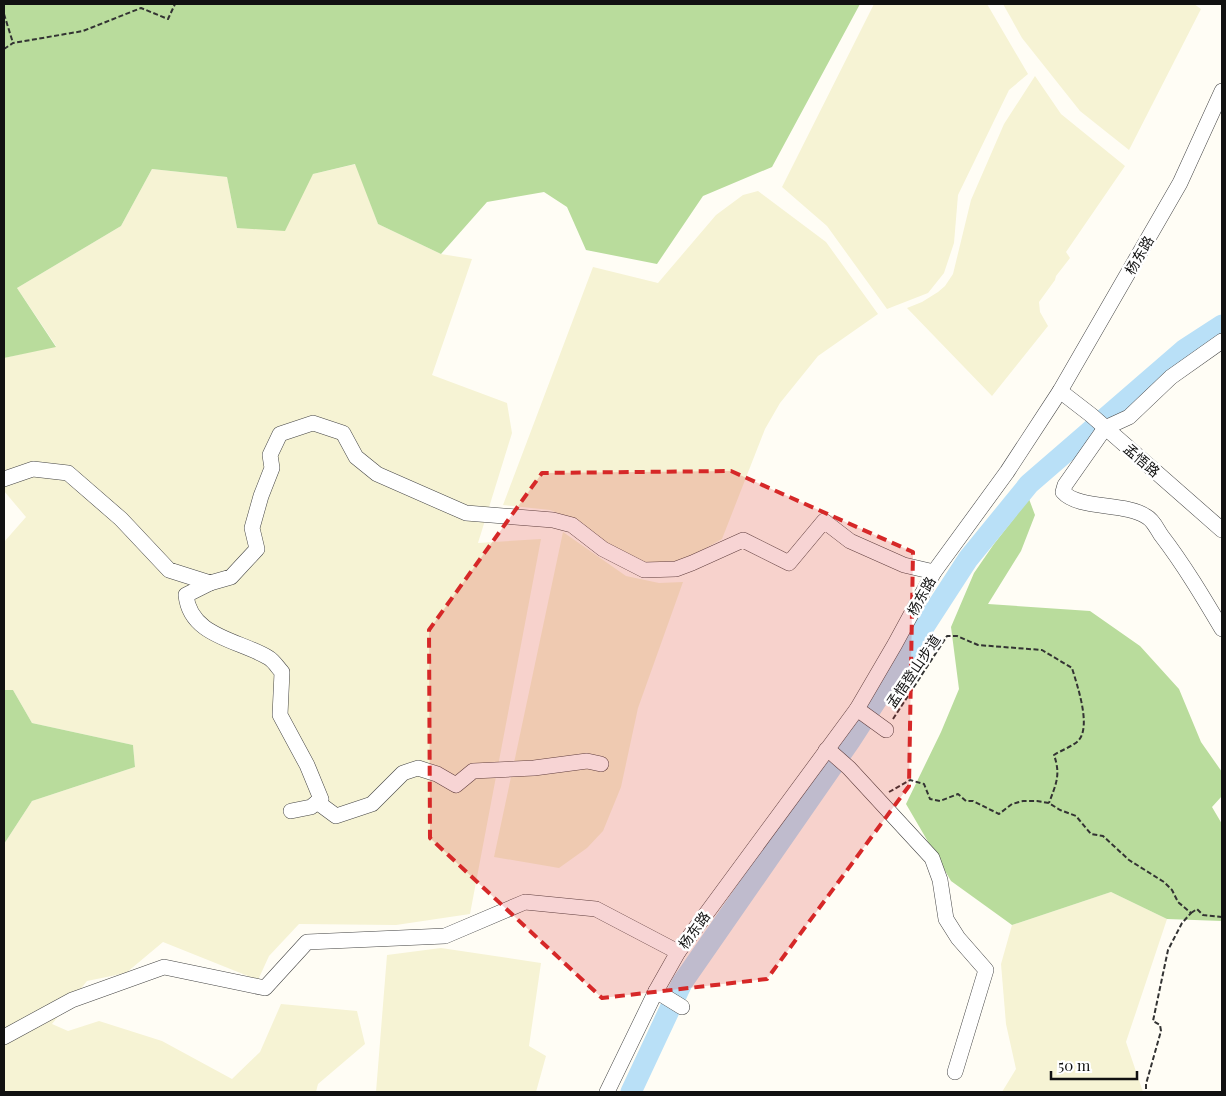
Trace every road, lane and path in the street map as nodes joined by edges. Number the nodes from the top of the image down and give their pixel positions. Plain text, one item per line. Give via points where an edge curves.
1 (176, 4) edge
2 (4, 14) edge
3 (13, 43) junction
4 (4, 49) edge
5 (1222, 91) edge
6 (1222, 341) edge
7 (1060, 391) junction
8 (1105, 428) junction
9 (4, 479) edge
10 (1222, 530) edge
11 (934, 572) junction
12 (210, 583) junction
13 (1222, 629) edge
14 (857, 708) junction
15 (886, 730) joint
16 (829, 751) junction
17 (602, 764) dead end
18 (878, 799) junction
19 (317, 802) junction
20 (1049, 803) junction
21 (291, 812) dead end
22 (1191, 913) junction
23 (1222, 916) edge
24 (678, 952) junction
25 (656, 990) junction
26 (682, 1007) dead end
27 (4, 1037) edge
28 (955, 1072) dead end
29 (607, 1092) edge
30 (1146, 1092) edge

1 - 3 path via 168,19 141,8 83,31
2 - 3 path
3 - 4 path
5 - 7 street, 杨东路 via 1180,183
6 - 8 street via 1172,377 1129,418
7 - 8 street, 孟悟路
7 - 11 street, 杨东路
8 - 10 street, 孟悟路
8 - 13 street via 1064,485 1063,492 1068,498 1131,510 1148,517 1183,563
9 - 12 street via 33,469 68,473 121,519 170,570
11 - 12 street via 904,564 850,541 824,521 789,563 743,540 676,569 644,570 603,549 572,525 553,520 466,513 377,474 356,457 342,433 313,423 280,434 270,455 272,468 252,528 257,549 231,577
11 - 14 street, 杨东路
12 - 19 street via 186,595 187,606 205,629 270,658 282,672 280,714 307,765 321,799
14 - 15 street
14 - 16 street, 杨东路
15 - 20 path, 孟悟登山步道 via 947,636 957,636 978,645 1042,650 1072,668 1081,696 1083,721 1078,741 1054,755 1058,778
16 - 18 street
16 - 24 street, 杨东路
17 - 19 street via 587,761 473,771 456,785 418,768 404,773 372,804 336,816
18 - 20 path via 910,780 924,784 930,799 940,800 958,794 999,814 1012,804 1023,801
18 - 28 street via 932,858 940,880 946,919 986,970
19 - 21 street via 311,807
20 - 22 path via 1076,816 1091,834 1103,836 1129,860 1164,882 1178,902
22 - 23 path via 1197,909 1203,915
22 - 30 path via 1168,950 1153,1021 1160,1025 1161,1031
24 - 25 street, 杨东路
24 - 27 street via 596,909 526,902 445,936 307,942 265,988 164,968 72,1000
25 - 26 street
25 - 29 street, 杨东路

